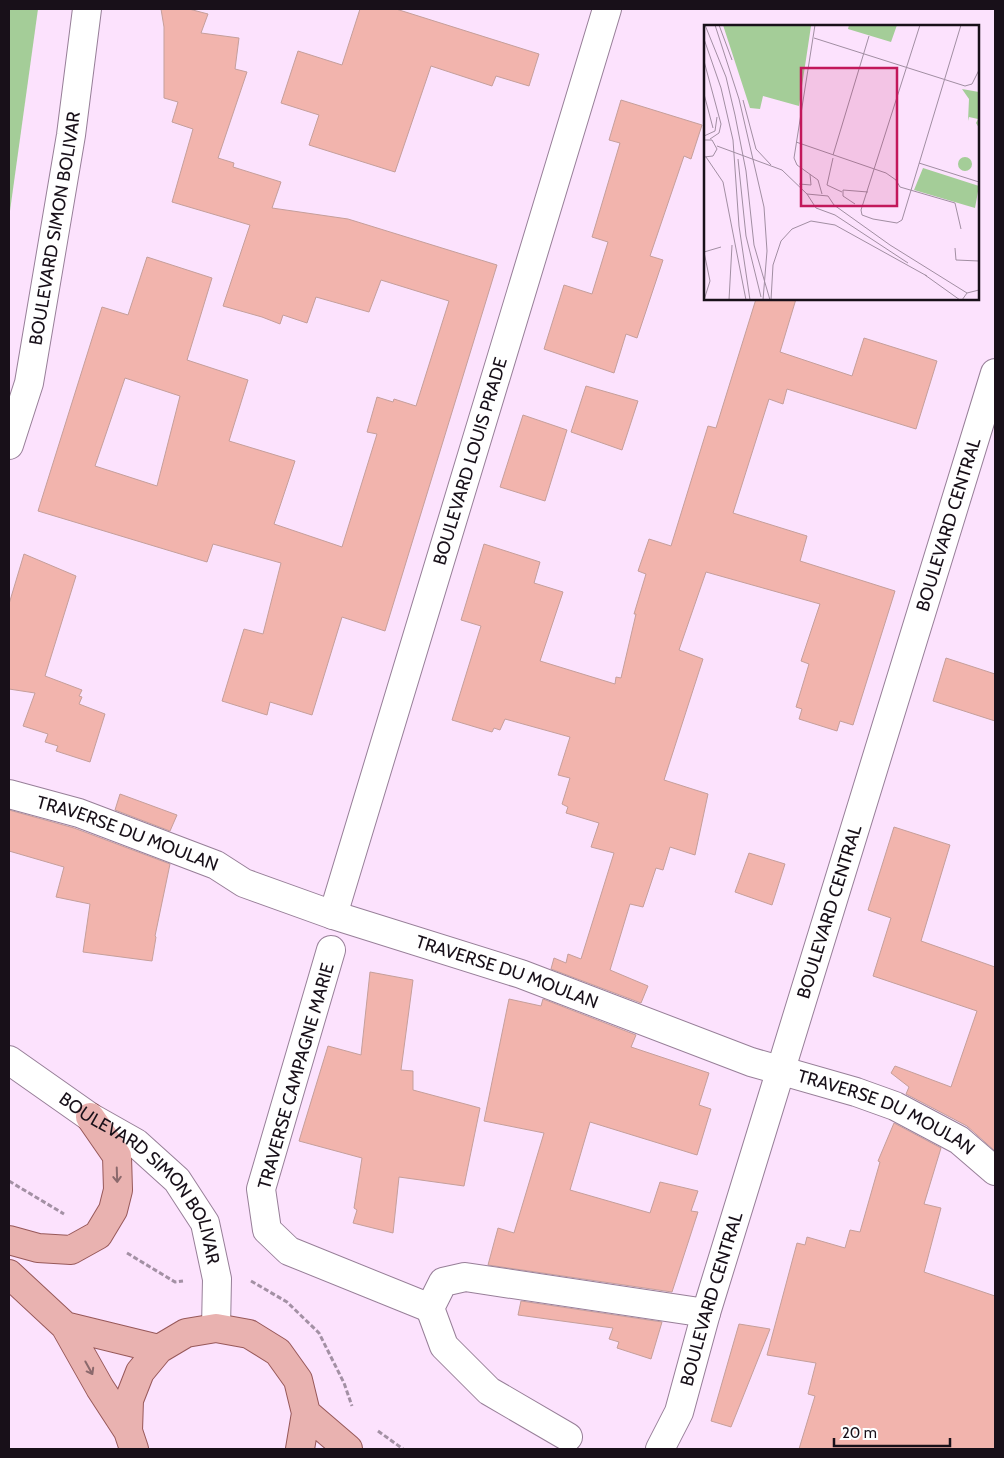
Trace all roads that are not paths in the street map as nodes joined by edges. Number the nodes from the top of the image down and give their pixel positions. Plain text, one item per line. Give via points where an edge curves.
1 (87, 9) edge
2 (607, 9) edge
3 (995, 373) edge
4 (9, 445) edge
5 (9, 794) edge
6 (333, 915) junction
7 (331, 950) dead end
8 (9, 1060) edge
9 (780, 1071) junction
10 (90, 1117) junction
11 (995, 1171) edge
12 (9, 1240) edge
13 (9, 1274) edge
14 (430, 1308) junction
15 (706, 1313) junction
16 (65, 1326) junction
17 (216, 1328) junction
18 (159, 1349) junction
19 (306, 1413) junction
20 (568, 1437) dead end
21 (131, 1440) edge
22 (300, 1449) edge
23 (348, 1449) edge
24 (660, 1449) edge

1 - 4 street, BOULEVARD SIMON BOLIVAR via 70,135 29,383
2 - 6 street, BOULEVARD LOUIS PRADE
3 - 9 street, BOULEVARD CENTRAL
5 - 6 street, TRAVERSE DU MOULAN via 78,813 216,865 244,883
6 - 9 street, TRAVERSE DU MOULAN via 521,974
7 - 14 street, TRAVERSE CAMPAGNE MARIE via 261,1189 267,1230 289,1251
8 - 10 street, BOULEVARD SIMON BOLIVAR
9 - 11 street, TRAVERSE DU MOULAN via 894,1106 959,1140
9 - 15 street, BOULEVARD CENTRAL
10 -> 12 main road via 117,1156 118,1190 113,1210 98,1235 70,1250 38,1248
10 - 17 street, BOULEVARD SIMON BOLIVAR via 136,1143 177,1180 205,1223 217,1279
13 - 16 main road
14 - 15 street via 443,1282 465,1277
14 - 20 street via 444,1346 489,1391
15 - 24 street, BOULEVARD CENTRAL via 679,1412
16 - 18 main road
16 -> 21 main road
17 - 18 main road via 186,1333
17 - 19 main road via 249,1334 278,1352 298,1380
18 - 21 main road via 140,1372 129,1400
19 - 22 main road
19 - 23 main road

